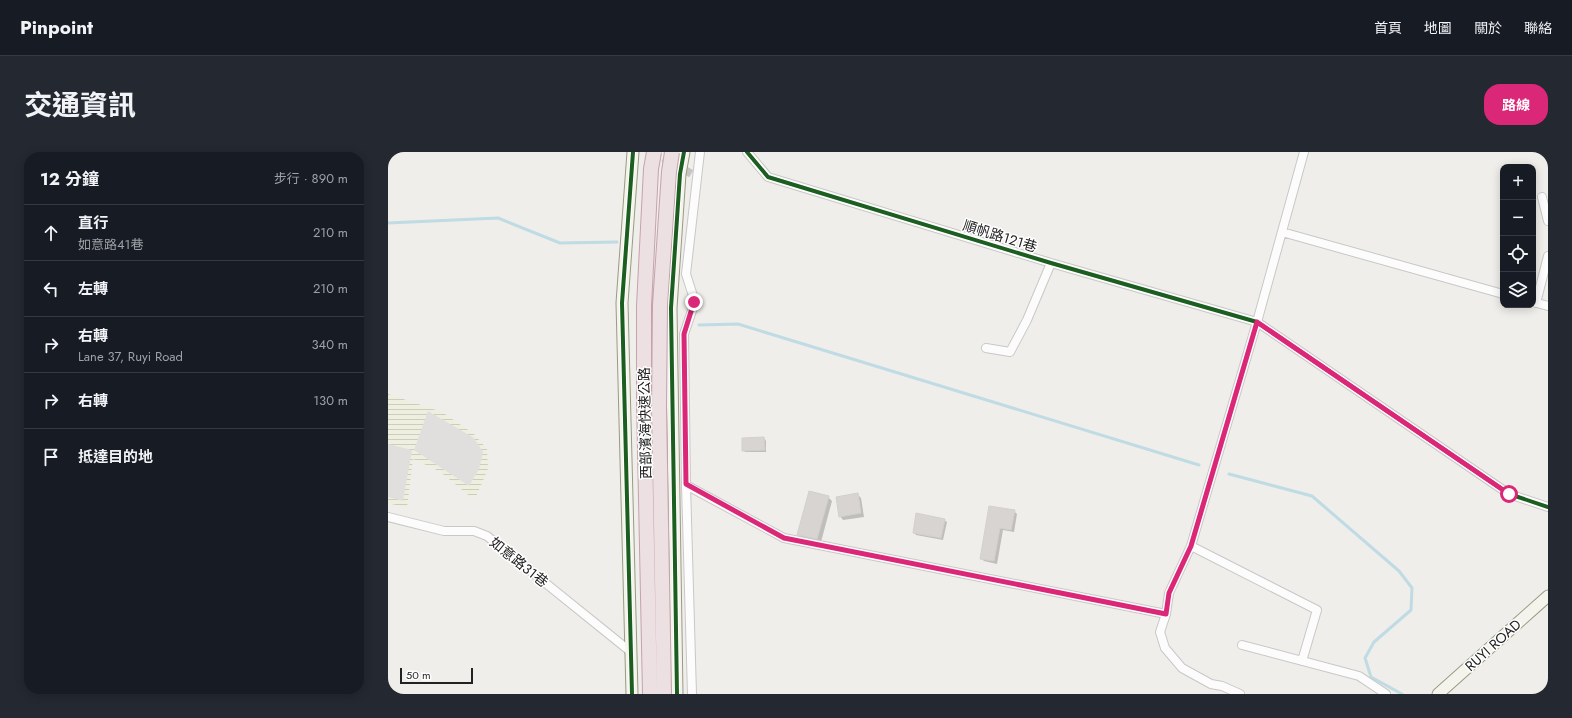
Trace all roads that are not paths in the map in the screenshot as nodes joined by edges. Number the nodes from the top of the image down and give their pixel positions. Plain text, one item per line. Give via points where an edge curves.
1 (633, 152) edge
2 (654, 152) edge
3 (672, 152) edge
4 (684, 152) edge
5 (700, 152) edge
6 (747, 152) edge
7 (1304, 152) edge
8 (1542, 197) dead end
9 (1548, 221) edge
10 (1282, 232) junction
11 (1548, 256) edge
12 (1051, 263) junction
13 (1500, 293) edge
14 (1536, 298) edge
15 (1536, 302) edge
16 (1548, 306) edge
17 (1257, 322) junction
18 (986, 348) dead end
19 (686, 484) junction
20 (1548, 507) edge
21 (388, 517) edge
22 (1191, 546) junction
23 (1548, 596) edge
24 (1166, 614) junction
25 (1242, 645) dead end
26 (631, 652) junction
27 (1302, 661) junction
28 (632, 694) edge
29 (650, 694) edge
30 (664, 694) edge
31 (677, 694) edge
32 (692, 694) edge
33 (1240, 694) edge
34 (1386, 694) edge
35 (1438, 694) edge

1 - 26 street via 622,303
2 - 29 highway, 西部濱海快速公路, bridge via 644,306
3 - 30 highway, 西部濱海快速公路, bridge via 660,305 659,408
4 - 31 street via 680,174 671,308
5 - 19 street via 686,274 694,302 684,334
6 - 12 street, 順帆路121巷 via 768,177
7 - 10 street
8 - 9 street
10 - 13 street
10 - 17 street
11 - 14 street
12 - 17 street, 順帆路121巷
12 - 18 street via 1027,320 1010,352
15 - 16 street
17 - 20 street, 順帆路121巷 via 1509,494
17 - 22 street
19 - 24 street via 784,538
19 - 32 street
21 - 26 street, 如意路31巷 via 444,531 474,531 487,536
22 - 24 street via 1169,593
22 - 27 street via 1318,610
23 - 35 street, RUYI ROAD
24 - 33 street via 1160,632 1165,648 1182,668 1211,684
25 - 27 street
26 - 28 street
27 - 34 street via 1359,676

